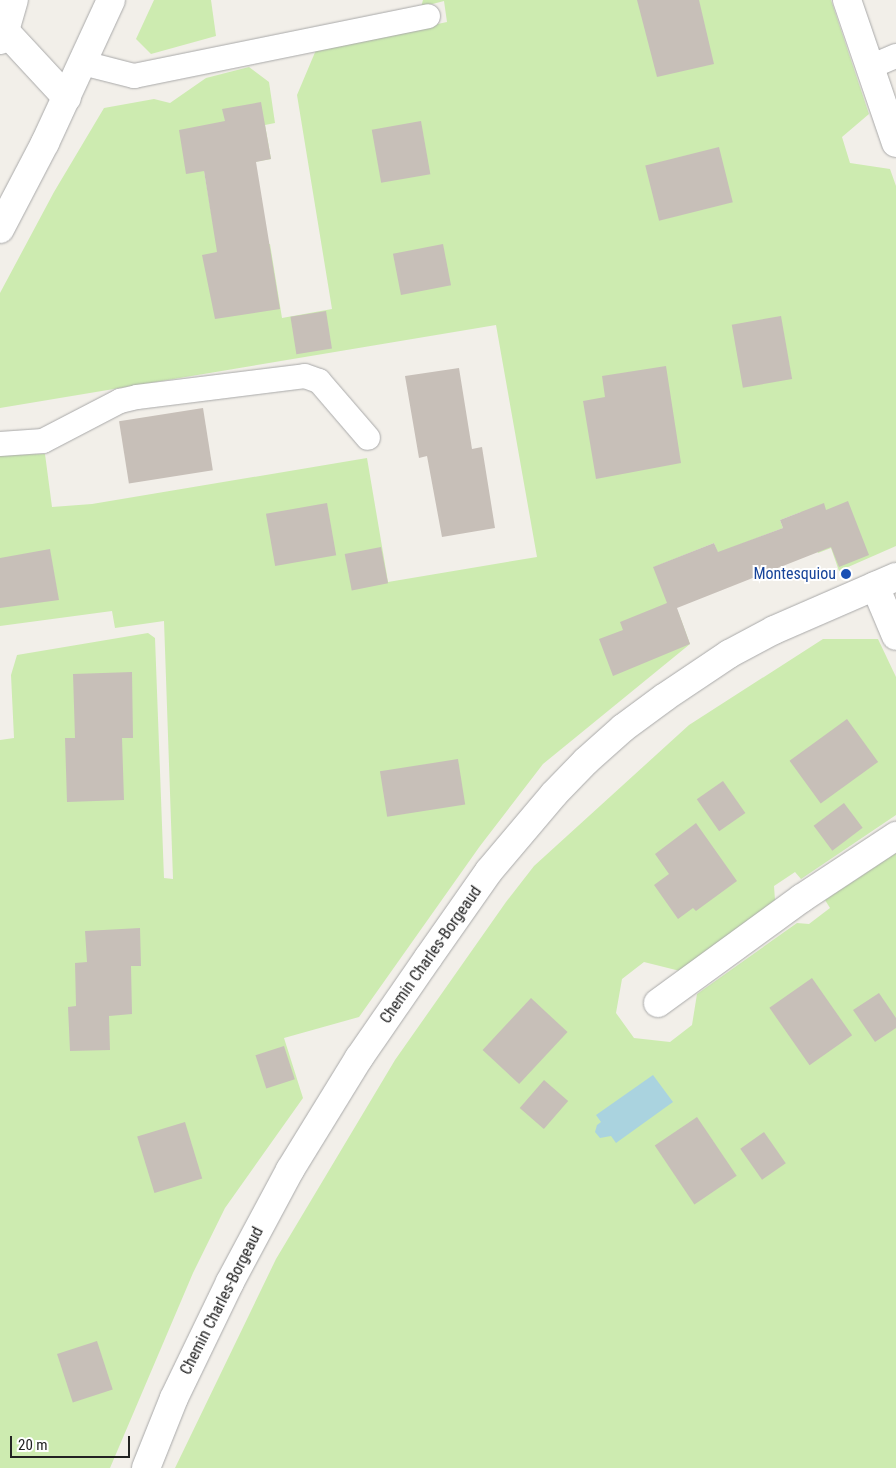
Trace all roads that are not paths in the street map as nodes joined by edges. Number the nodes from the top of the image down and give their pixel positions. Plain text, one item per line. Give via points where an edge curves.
1 (14, 0) edge
2 (112, 0) edge
3 (847, 0) edge
4 (428, 16) dead end
5 (2, 36) edge
6 (896, 56) edge
7 (83, 63) junction
8 (870, 67) junction
9 (67, 98) junction
10 (896, 143) edge
11 (0, 229) edge
12 (368, 438) dead end
13 (0, 444) edge
14 (885, 582) edge
15 (896, 636) edge
16 (896, 836) edge
17 (658, 1003) dead end
18 (146, 1468) edge

1 - 5 street
2 - 7 street
3 - 8 street
4 - 7 lane via 134,76
5 - 9 street
6 - 8 lane
7 - 9 street
8 - 10 street
9 - 11 street
12 - 13 lane via 319,380 305,376 120,401 43,440
14 - 15 street, Chemin Charles-Borgeaud
14 - 18 street, Chemin Charles-Borgeaud via 774,630 729,654 665,696 586,760 489,871 359,1058 290,1170 230,1282 174,1398
16 - 17 street via 802,898

